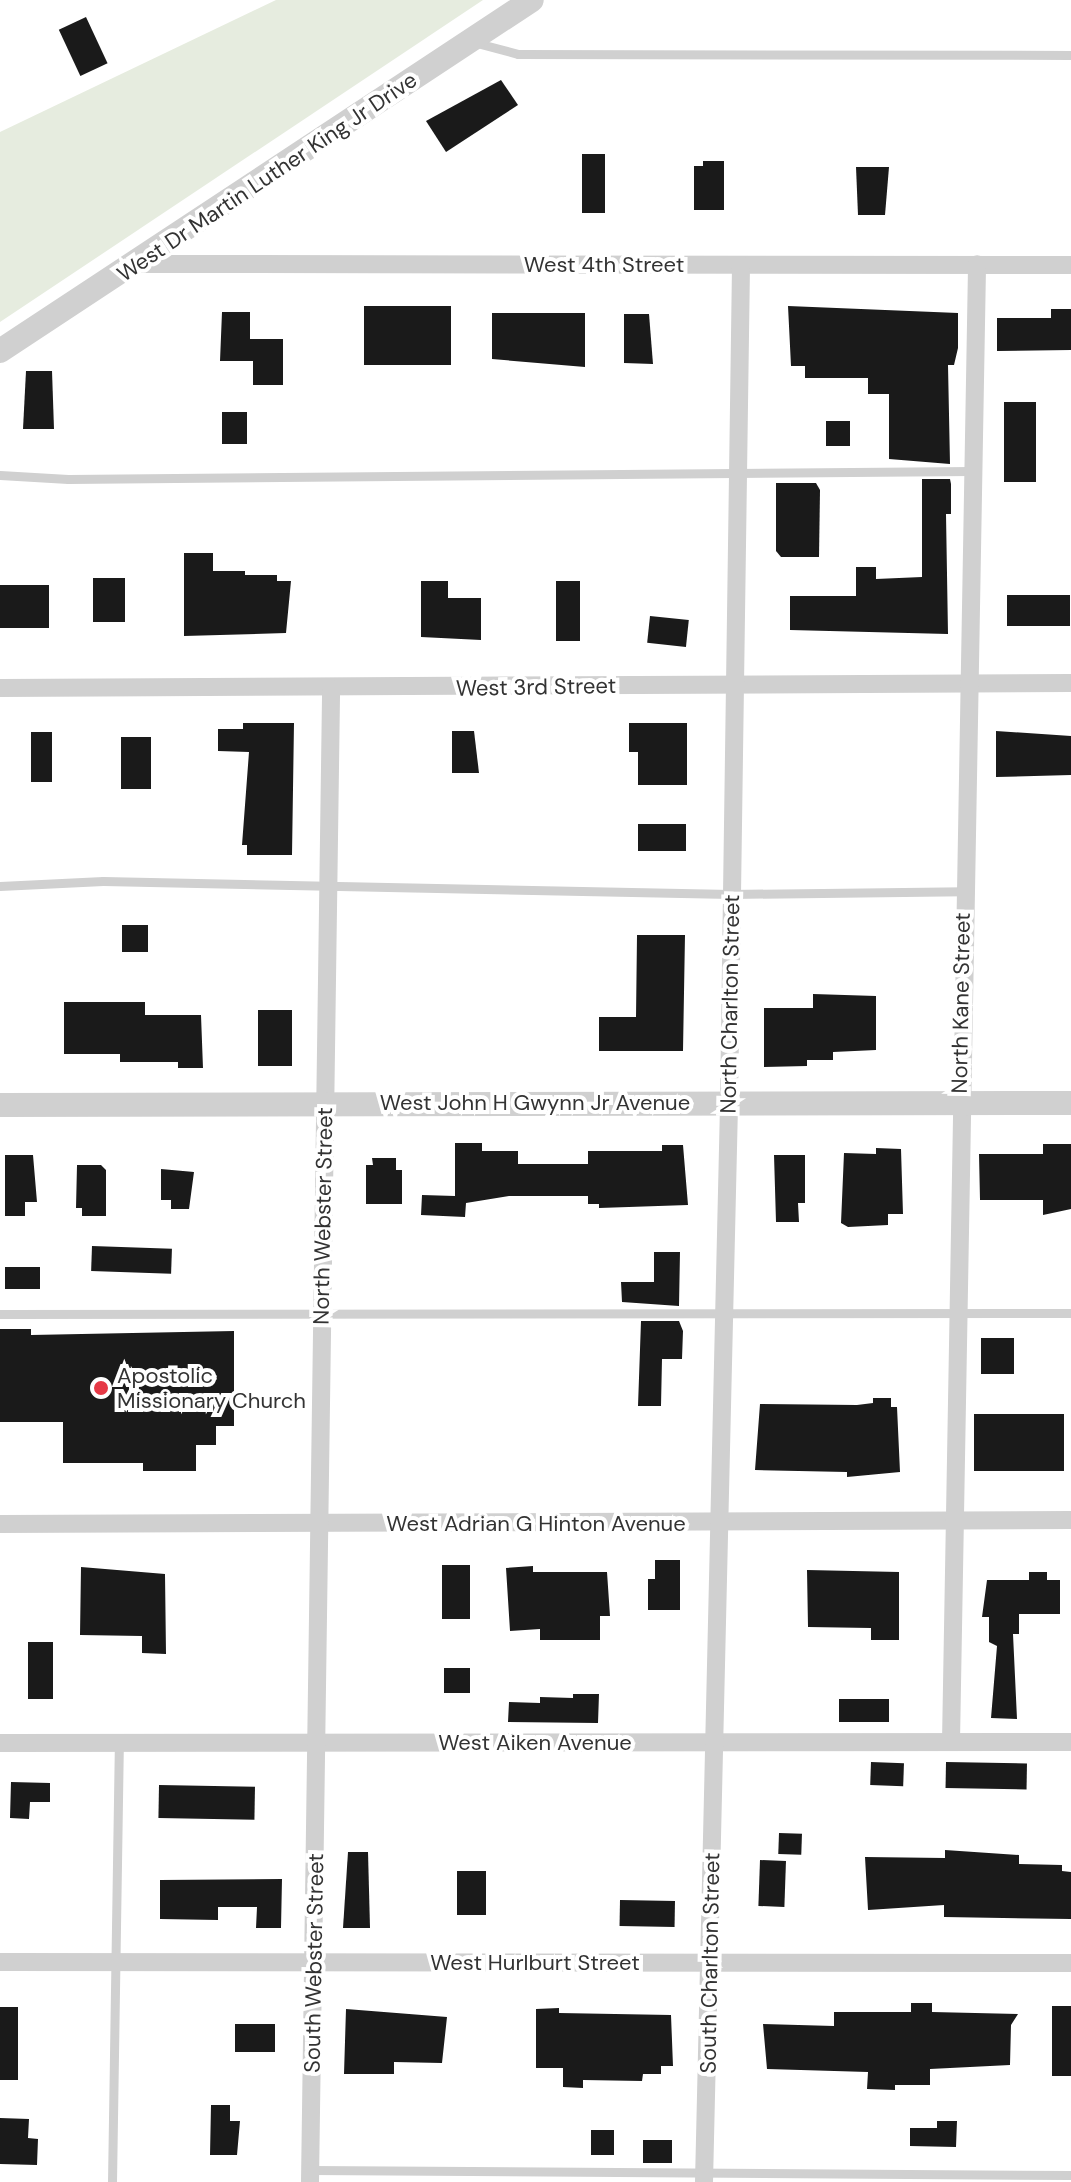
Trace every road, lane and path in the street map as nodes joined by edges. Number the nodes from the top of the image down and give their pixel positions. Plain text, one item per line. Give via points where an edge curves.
1 (532, 0) edge
2 (470, 41) junction
3 (1071, 55) edge
4 (137, 264) junction
5 (977, 264) junction
6 (741, 265) junction
7 (1071, 265) edge
8 (0, 351) edge
9 (737, 469) junction
10 (972, 471) junction
11 (0, 475) edge
12 (968, 683) junction
13 (1071, 683) edge
14 (734, 685) junction
15 (0, 688) edge
16 (331, 689) junction
17 (328, 884) junction
18 (0, 886) edge
19 (964, 891) junction
20 (731, 894) junction
21 (324, 1102) junction
22 (959, 1103) junction
23 (1071, 1103) edge
24 (729, 1104) junction
25 (0, 1105) edge
26 (322, 1312) junction
27 (724, 1313) junction
28 (956, 1313) junction
29 (1071, 1313) edge
30 (0, 1314) edge
31 (1071, 1520) edge
32 (952, 1521) junction
33 (718, 1523) junction
34 (0, 1524) edge
35 (320, 1525) junction
36 (119, 1742) junction
37 (951, 1742) junction
38 (1071, 1742) edge
39 (0, 1743) edge
40 (319, 1743) junction
41 (714, 1743) junction
42 (0, 1962) edge
43 (115, 1963) junction
44 (314, 1963) junction
45 (711, 1963) junction
46 (1071, 1963) edge
47 (1071, 2175) edge
48 (310, 2176) edge
49 (704, 2178) edge
50 (112, 2182) edge

1 - 2 street, West Dr Martin Luther King Jr Drive
2 - 3 lane via 518,54
2 - 4 street, West Dr Martin Luther King Jr Drive
4 - 6 street, West 4th Street
4 - 8 street, West Dr Martin Luther King Jr Drive
5 - 6 street, West 4th Street
5 - 7 street, West 4th Street
5 - 10 street, North Kane Street
6 - 9 street, North Charlton Street
9 - 10 lane
9 - 11 lane via 68,479
9 - 14 street, North Charlton Street
10 - 12 street, North Kane Street
12 - 13 street, West 3rd Street
12 - 14 street, West 3rd Street
12 - 19 street, North Kane Street
14 - 16 street, West 3rd Street
14 - 20 street, North Charlton Street
15 - 16 street, West 3rd Street
16 - 17 street, North Webster Street
17 - 18 lane via 103,881
17 - 20 lane
17 - 21 street, North Webster Street
19 - 20 lane
19 - 22 street, North Kane Street
20 - 24 street, North Charlton Street
21 - 24 street, West John H Gwynn Jr Avenue
21 - 25 street, West John H Gwynn Jr Avenue
21 - 26 street, North Webster Street
22 - 23 street, West John H Gwynn Jr Avenue
22 - 24 street, West John H Gwynn Jr Avenue
22 - 28 street, North Kane Street
24 - 27 street, North Charlton Street
26 - 27 lane
26 - 30 lane
26 - 35 street, North Webster Street
27 - 28 lane
27 - 33 street, North Charlton Street
28 - 29 lane
28 - 32 street, North Kane Street
31 - 32 street, West Adrian G Hinton Avenue
32 - 33 street, West Adrian G Hinton Avenue
32 - 37 street, North Kane Street
33 - 35 street, West Adrian G Hinton Avenue
33 - 41 street, North Charlton Street
34 - 35 street, West Adrian G Hinton Avenue
35 - 40 street, North Webster Street
36 - 39 street, West Aiken Avenue
36 - 40 street, West Aiken Avenue
36 - 43 lane
37 - 38 street, West Aiken Avenue
37 - 41 street, West Aiken Avenue
40 - 41 street, West Aiken Avenue
40 - 44 street, South Webster Street
41 - 45 street, South Charlton Street
42 - 43 street, West Hurlburt Street
43 - 44 street, West Hurlburt Street
43 - 50 lane
44 - 45 street, West Hurlburt Street
44 - 48 street, South Webster Street
45 - 46 street, West Hurlburt Street
45 - 49 street, South Charlton Street
47 - 49 lane
48 - 49 lane

